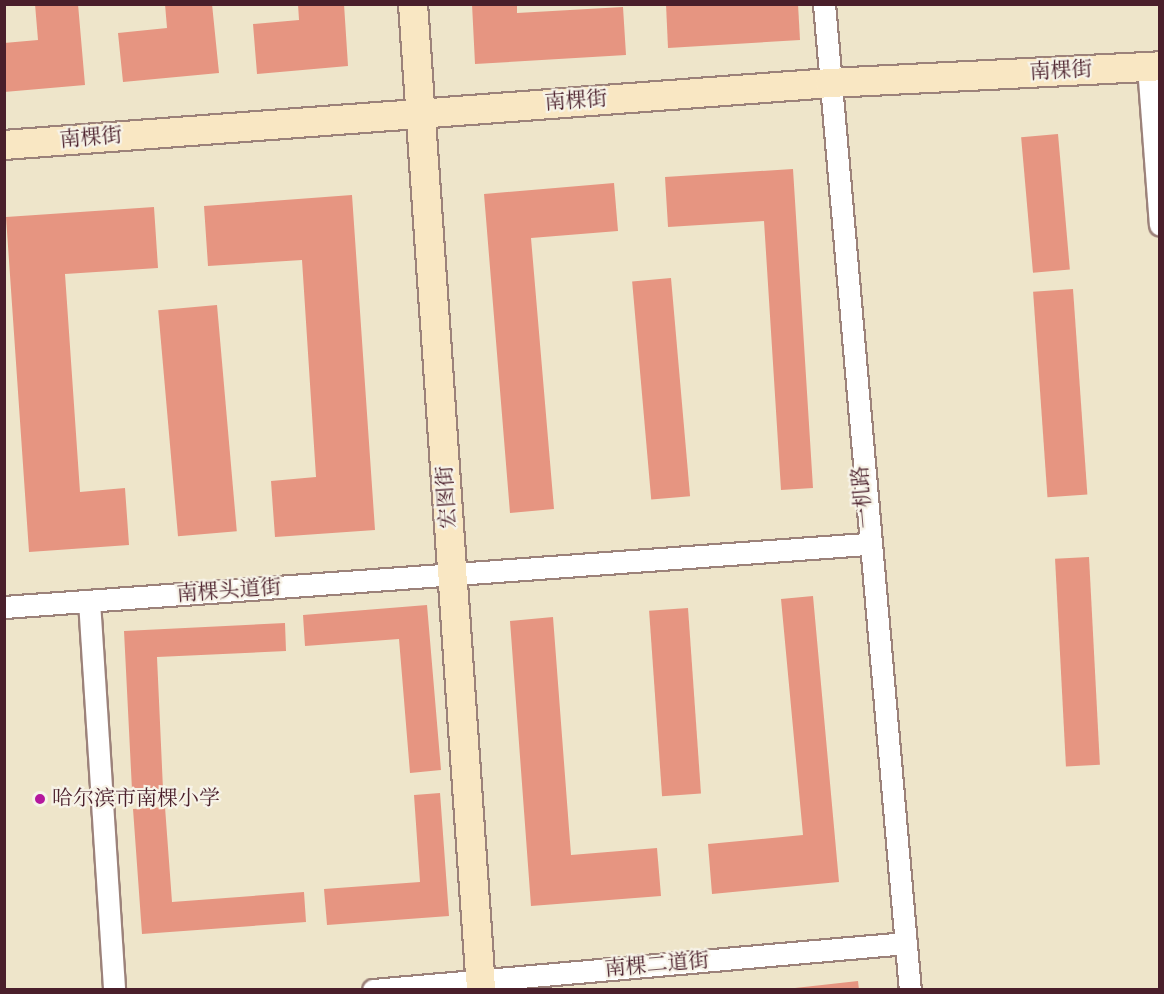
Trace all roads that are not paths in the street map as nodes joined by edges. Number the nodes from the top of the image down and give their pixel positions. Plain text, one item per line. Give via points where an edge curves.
1 (413, 4) edge
2 (824, 4) edge
3 (1154, 66) edge
4 (830, 82) junction
5 (420, 112) junction
6 (4, 145) edge
7 (1160, 225) edge
8 (867, 544) junction
9 (453, 574) junction
10 (89, 601) junction
11 (4, 607) edge
12 (906, 943) junction
13 (481, 985) edge
14 (114, 990) edge
15 (373, 990) edge
16 (910, 990) edge

1 - 5 street, 宏图街
2 - 4 street, 一机路
3 - 4 street, 南棵街
3 - 7 street
4 - 5 street, 南棵街
4 - 8 street, 一机路
5 - 6 street, 南棵街
5 - 9 street, 宏图街
8 - 9 street, 南棵头道街
8 - 12 street, 一机路
9 - 10 street, 南棵头道街
9 - 13 street, 宏图街
10 - 11 street, 南棵头道街
10 - 14 street
12 - 13 street, 南棵二道街
12 - 16 street, 一机路
13 - 15 street, 南棵二道街

